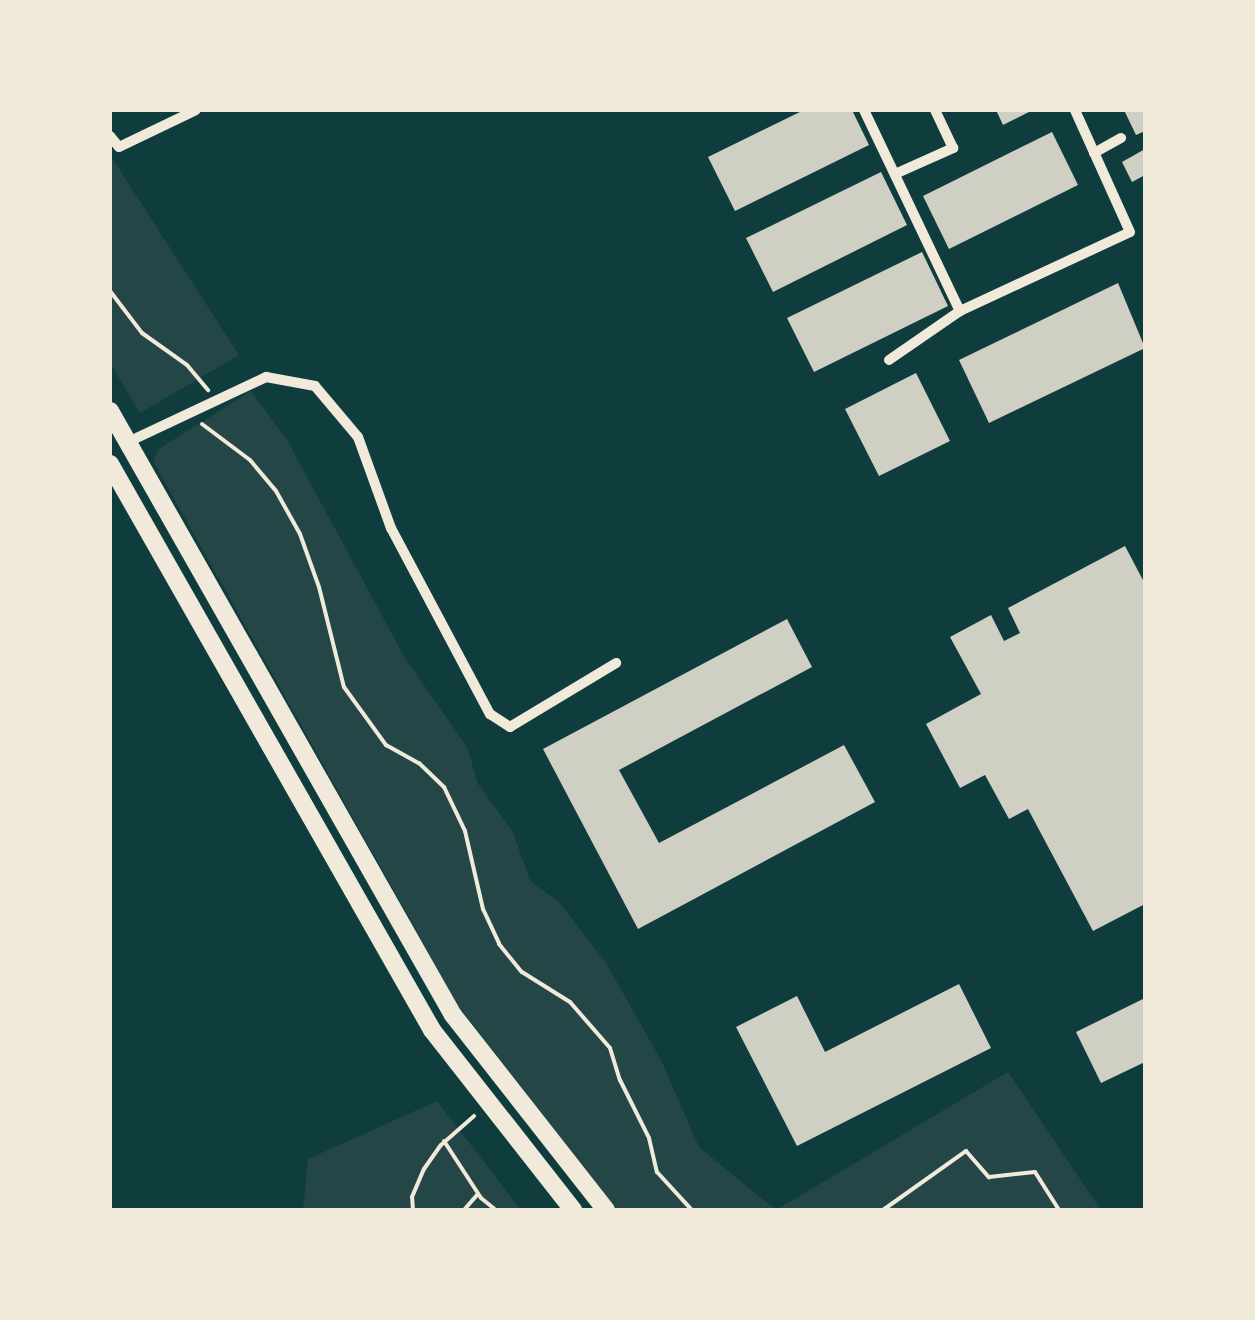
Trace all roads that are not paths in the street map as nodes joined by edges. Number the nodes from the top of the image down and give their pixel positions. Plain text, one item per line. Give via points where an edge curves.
1 (196, 110) edge
2 (864, 110) edge
3 (935, 110) edge
4 (1075, 110) edge
5 (110, 136) edge
6 (1122, 138) dead end
7 (1094, 152) junction
8 (895, 174) junction
9 (960, 311) junction
10 (889, 360) dead end
11 (110, 411) edge
12 (128, 442) junction
13 (110, 464) edge
14 (616, 663) dead end
15 (573, 1210) edge
16 (606, 1210) edge

1 - 5 street via 118,148
2 - 8 street
3 - 8 street via 953,148
4 - 7 street
6 - 7 street
7 - 9 street via 1130,232
8 - 9 street
9 - 10 street
11 - 12 highway
12 - 14 street via 266,377 314,386 358,438 391,528 490,714 510,727
12 - 16 highway via 453,1014
13 - 15 highway via 432,1030

